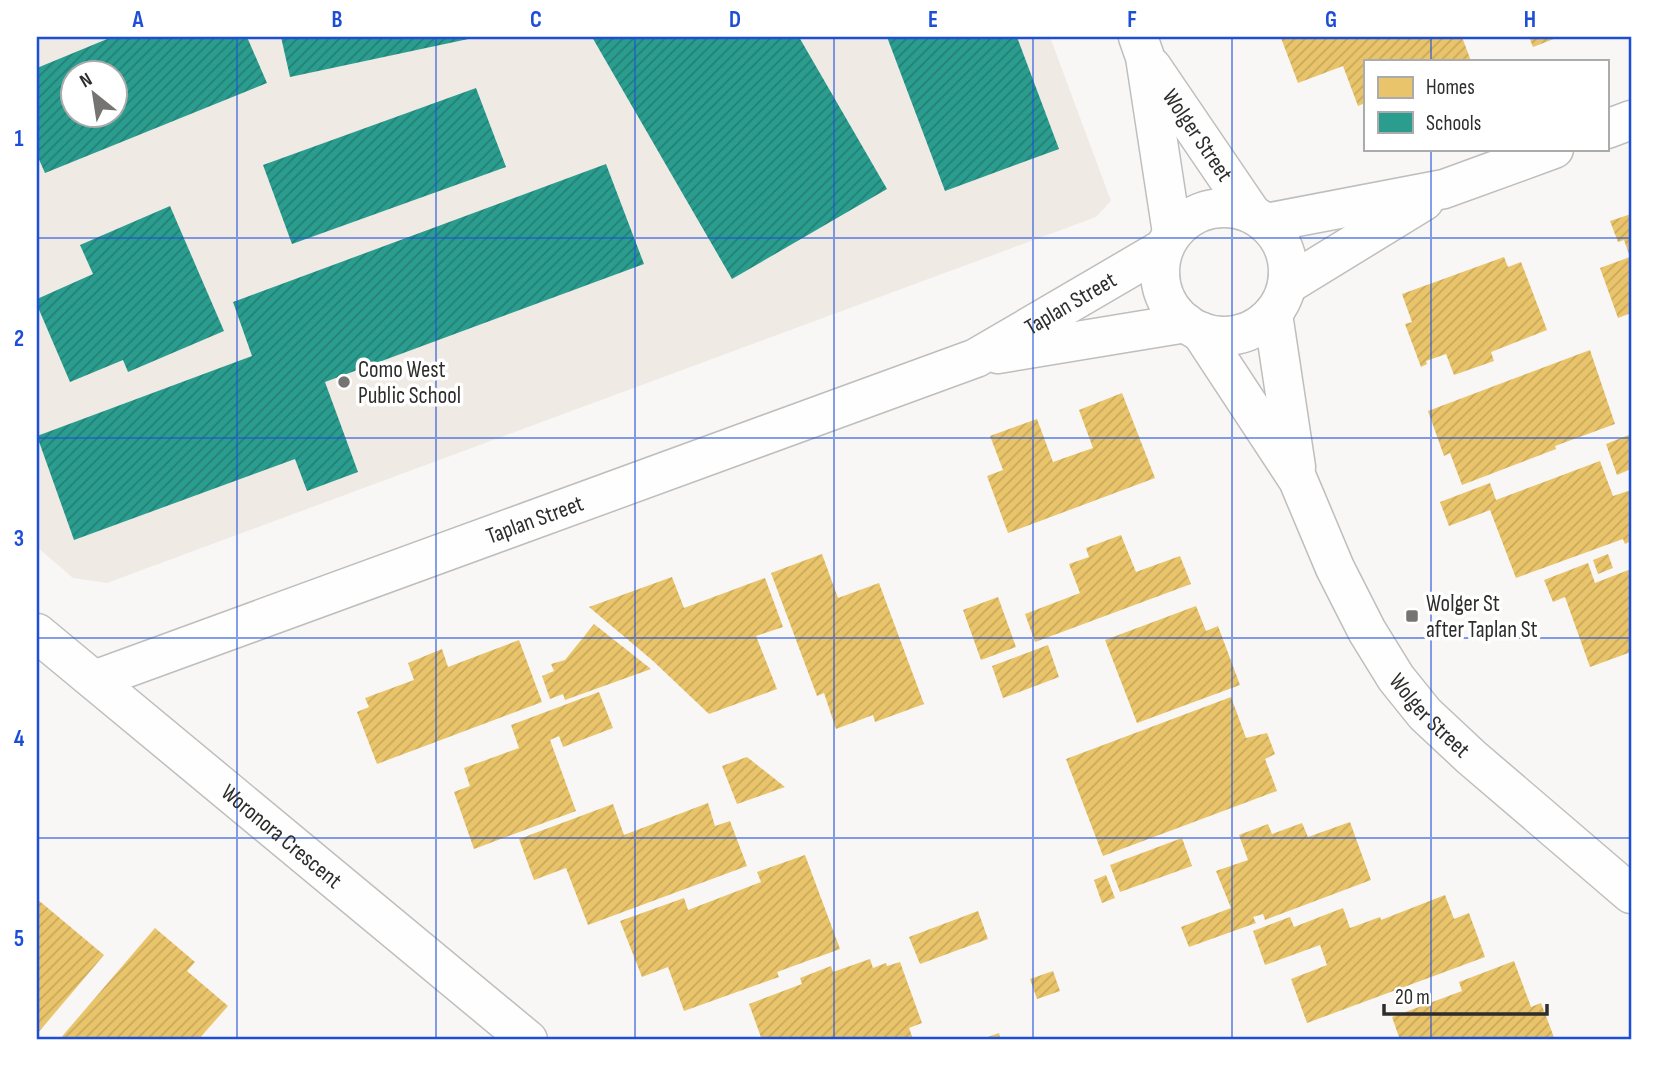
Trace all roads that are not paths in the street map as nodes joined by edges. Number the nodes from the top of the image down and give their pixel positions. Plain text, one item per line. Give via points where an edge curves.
1 (1141, 47) edge
2 (1631, 120) edge
3 (1608, 129) edge
4 (1550, 150) edge
5 (1444, 189) junction
6 (1259, 219) junction
7 (1168, 240) junction
8 (1280, 299) junction
9 (1193, 327) junction
10 (976, 358) junction
11 (1298, 480) junction
12 (37, 633) edge
13 (93, 680) junction
14 (1631, 894) edge
15 (528, 1040) edge

1 - 6 street, Wolger Street
1 - 7 street, Wolger Street
2 - 3 street
4 - 5 street
5 - 6 street
5 - 8 street
6 - 7 street via 1218,207 1185,220
6 - 8 street via 1278,236 1285,251 1289,268
7 - 9 street via 1160,273 1165,298
7 - 10 street, Taplan Street
8 - 9 street via 1247,332 1215,335
8 - 11 street, Wolger Street
9 - 10 street, Taplan Street
9 - 11 street, Wolger Street
10 - 13 street, Taplan Street
11 - 14 street, Wolger Street via 1335,568 1396,678 1425,714
12 - 13 street, Woronora Crescent
13 - 15 street, Woronora Crescent

